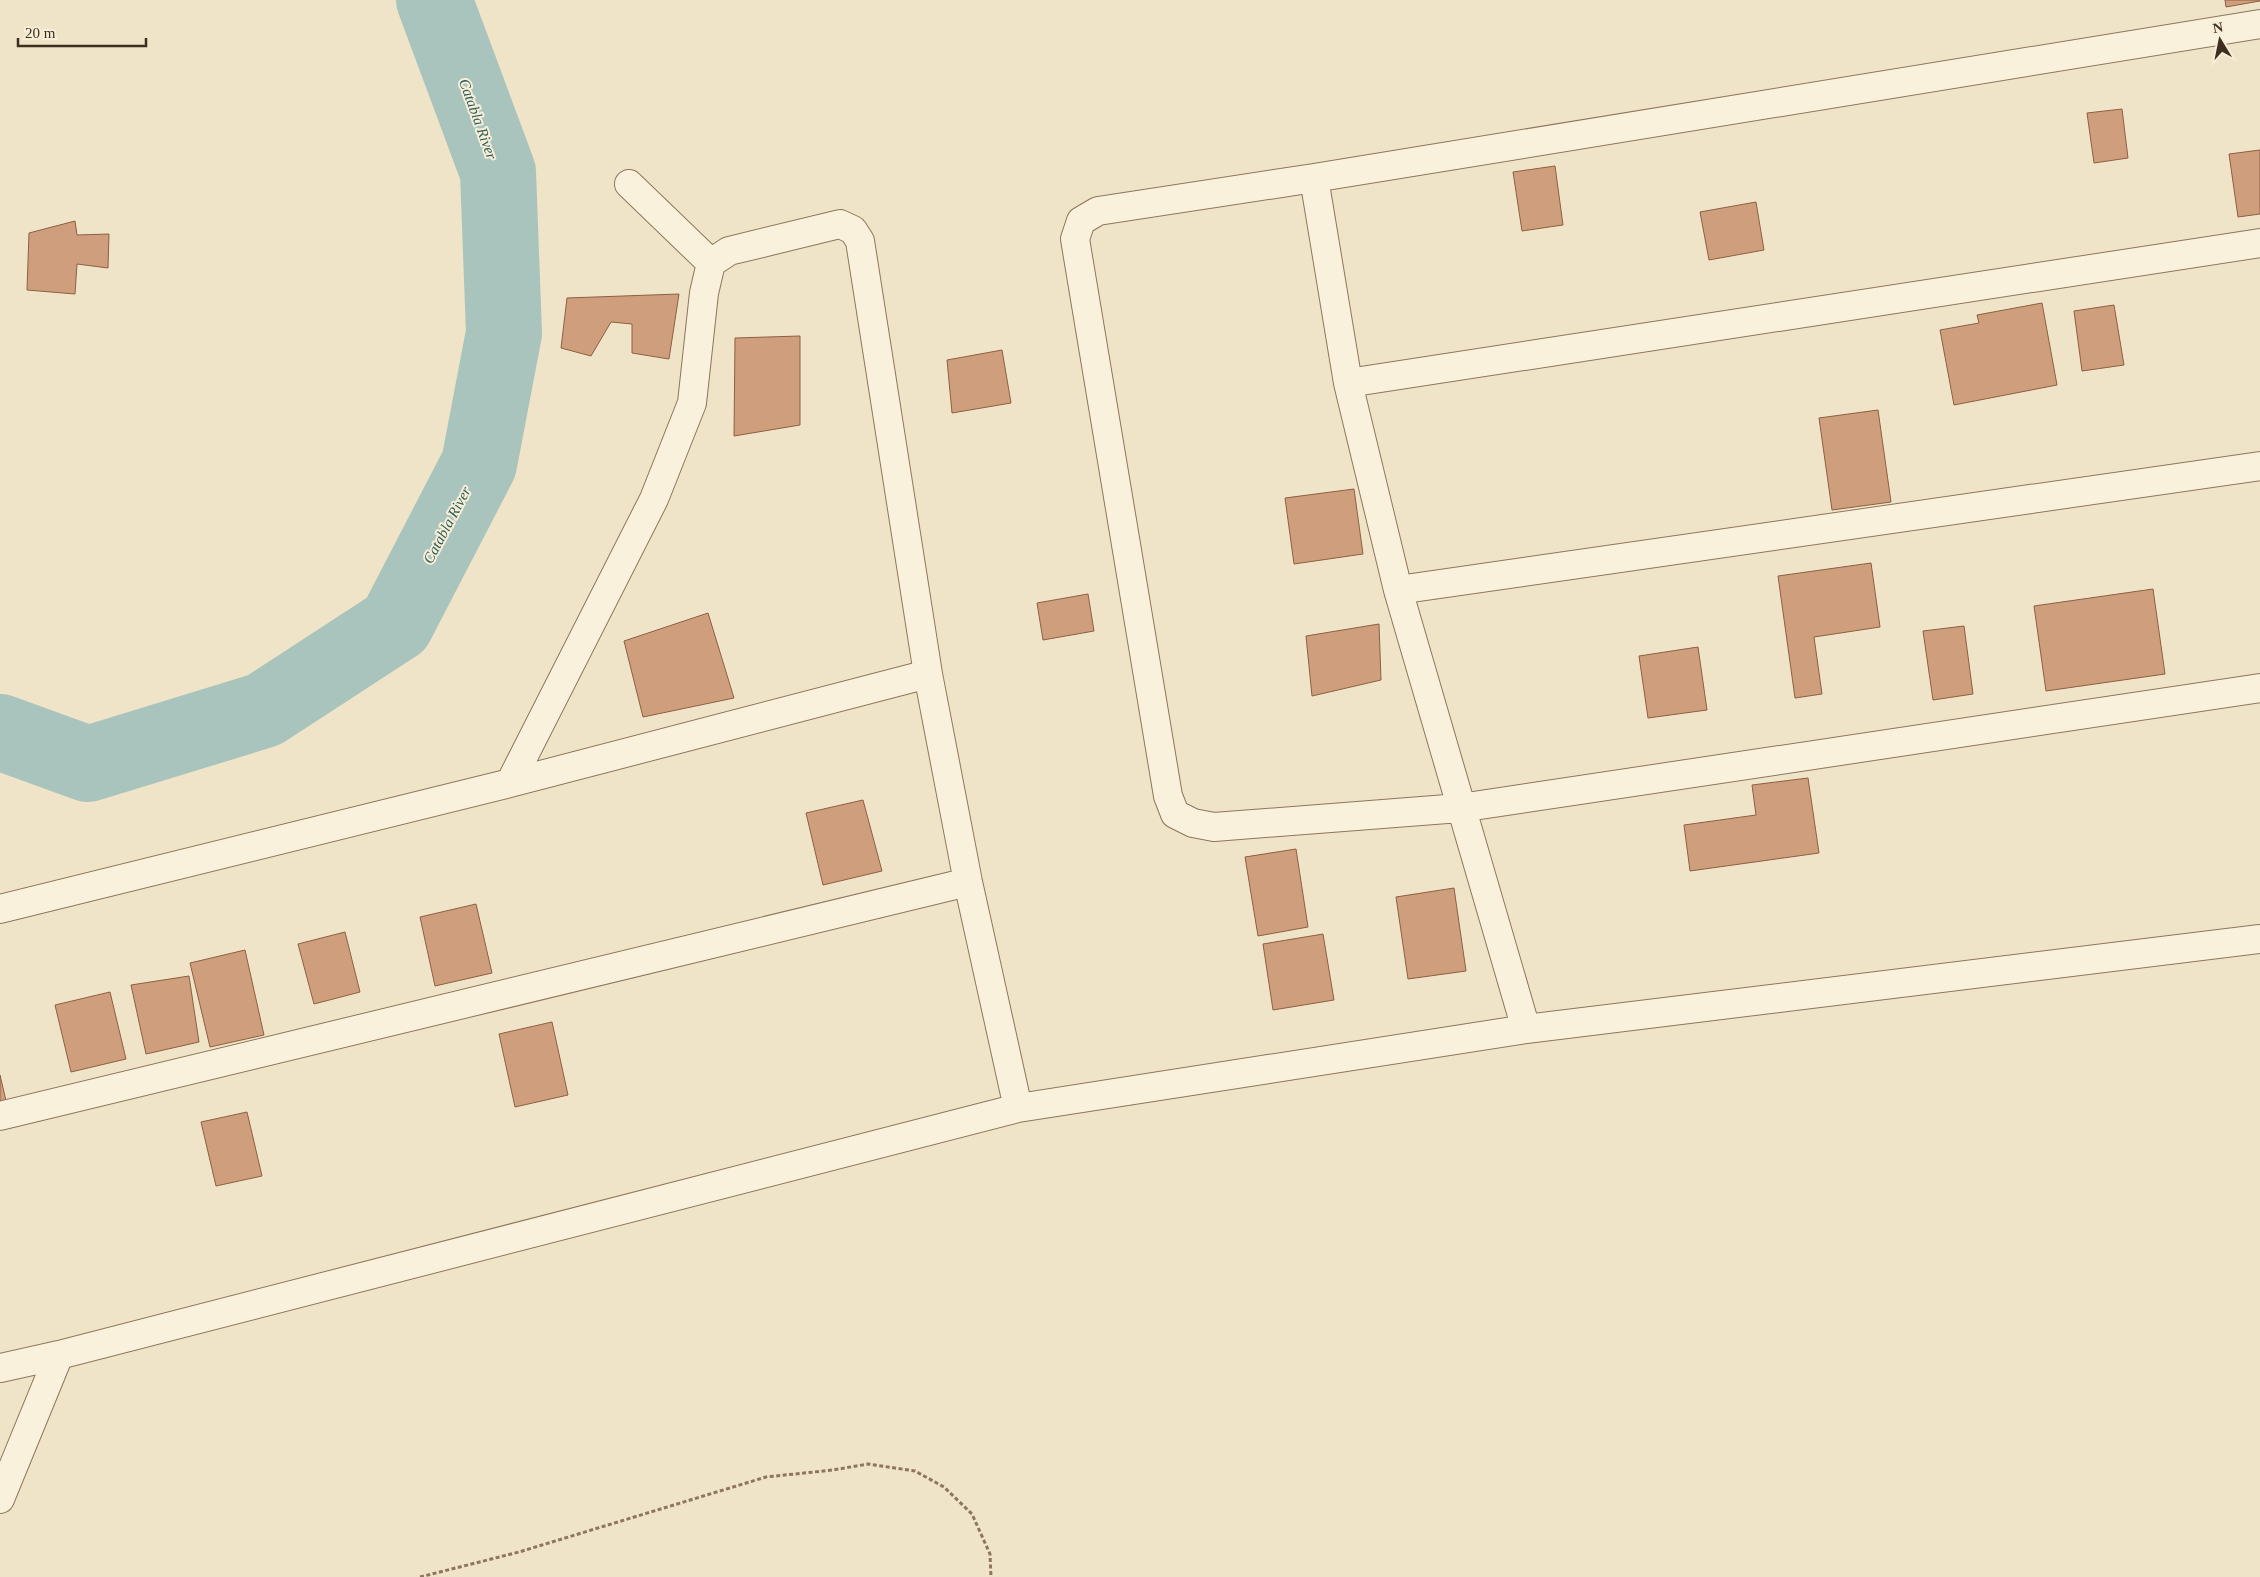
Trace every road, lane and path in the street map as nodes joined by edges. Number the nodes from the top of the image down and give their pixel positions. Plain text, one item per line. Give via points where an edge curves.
1 (2260, 24) edge
2 (1314, 178) junction
3 (629, 184) dead end
4 (2260, 243) edge
5 (711, 263) junction
6 (1348, 383) junction
7 (2260, 466) edge
8 (1398, 590) junction
9 (928, 674) junction
10 (2260, 688) edge
11 (510, 783) junction
12 (1460, 808) junction
13 (968, 882) junction
14 (0, 909) edge
15 (2260, 939) edge
16 (1526, 1029) junction
17 (1018, 1108) junction
18 (0, 1116) edge
19 (59, 1355) junction
20 (0, 1368) edge
21 (0, 1499) edge
22 (420, 1577) edge
23 (991, 1577) edge

1 - 2 street
2 - 6 street
2 - 12 street via 1098,211 1081,221 1075,239 1168,796 1176,814 1193,823 1214,827
3 - 5 street
4 - 6 street
5 - 9 street via 729,251 840,224 853,230 860,241
5 - 11 street via 704,293 692,403 654,499
6 - 8 street
7 - 8 street
8 - 12 street
9 - 11 street
9 - 13 street
10 - 12 street
11 - 14 street
12 - 16 street
13 - 17 street
13 - 18 street
15 - 16 street
16 - 17 street
17 - 19 street
19 - 20 street
19 - 21 street
22 - 23 path via 519,1552 766,1477 868,1464 915,1471 944,1487 972,1514 990,1554

